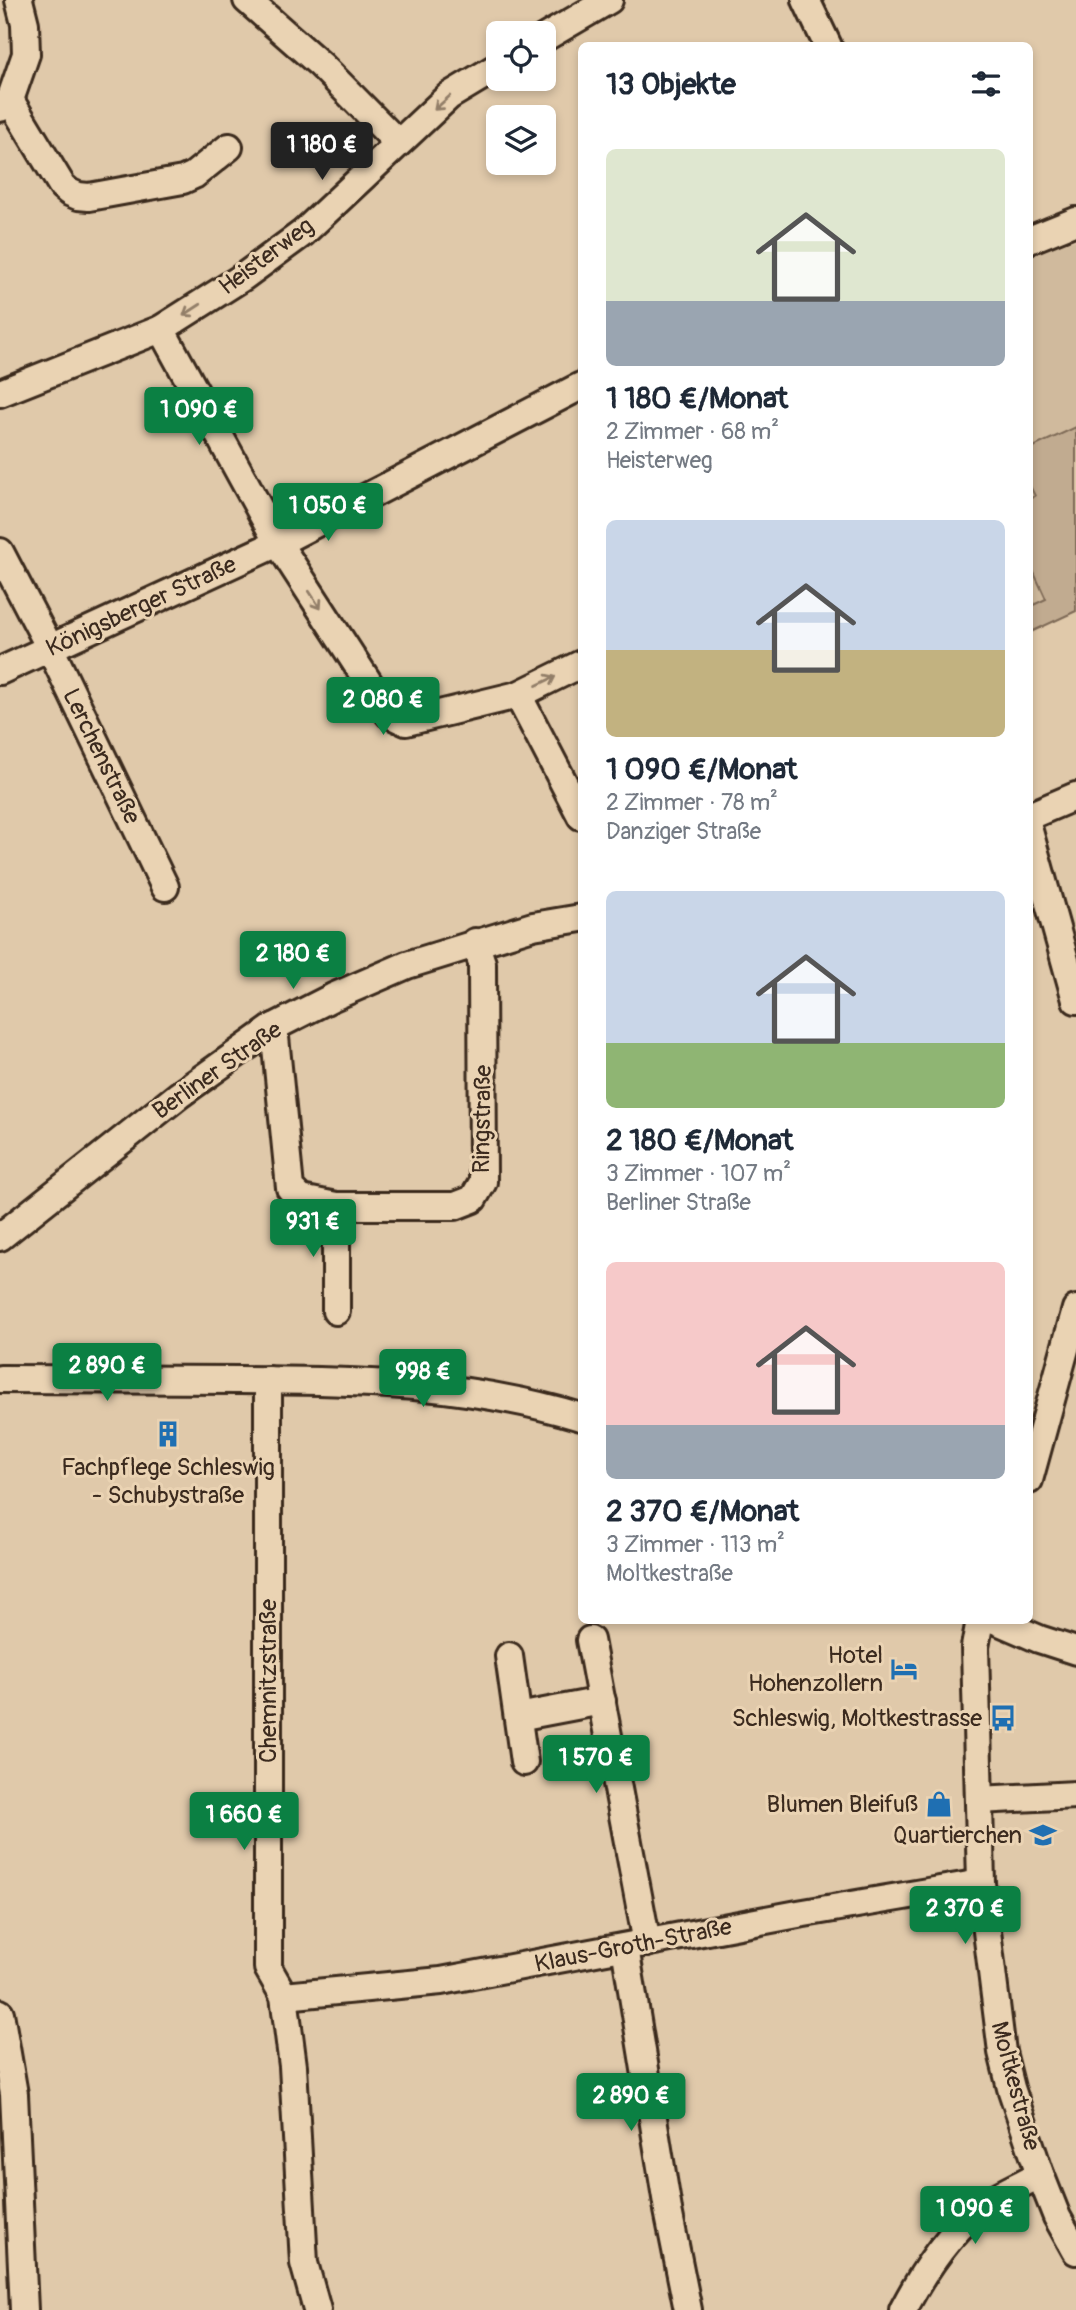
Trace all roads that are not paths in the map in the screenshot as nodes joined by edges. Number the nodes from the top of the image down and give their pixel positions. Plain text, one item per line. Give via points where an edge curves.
1 (19, 0) edge
2 (247, 0) edge
3 (609, 0) edge
4 (806, 0) edge
5 (556, 31) edge
6 (826, 42) edge
7 (486, 74) edge
8 (5, 104) edge
9 (398, 143) junction
10 (229, 147) dead end
11 (1076, 221) edge
12 (1033, 238) edge
13 (162, 329) junction
14 (578, 388) edge
15 (0, 393) edge
16 (278, 543) junction
17 (0, 552) edge
18 (50, 648) junction
19 (578, 665) edge
20 (0, 671) edge
21 (518, 695) junction
22 (1076, 796) edge
23 (578, 810) edge
24 (1033, 814) edge
25 (1033, 845) edge
26 (165, 887) dead end
27 (578, 918) edge
28 (475, 942) junction
29 (1076, 1000) edge
30 (274, 1027) junction
31 (336, 1206) junction
32 (0, 1237) edge
33 (1076, 1308) edge
34 (337, 1311) dead end
35 (0, 1379) edge
36 (268, 1380) junction
37 (578, 1416) edge
38 (1033, 1465) edge
39 (978, 1624) edge
40 (1004, 1624) edge
41 (590, 1640) dead end
42 (1076, 1651) edge
43 (509, 1656) dead end
44 (602, 1701) junction
45 (518, 1717) junction
46 (524, 1762) dead end
47 (1076, 1795) edge
48 (979, 1800) junction
49 (981, 1883) junction
50 (636, 1945) junction
51 (284, 1996) junction
52 (0, 2013) edge
53 (1040, 2174) junction
54 (1076, 2251) edge
55 (24, 2310) edge
56 (317, 2310) edge
57 (688, 2310) edge
58 (903, 2310) edge

1 - 8 street via 26,54
2 - 9 street via 321,65
3 - 5 street
4 - 6 street
7 -> 9 street, Heisterweg via 449,96
8 - 10 street via 62,186 78,196 183,180
9 -> 13 street, Heisterweg via 303,233
11 - 12 street
13 - 15 street, Heisterweg
13 - 16 street
14 - 16 street, Königsberger Straße
16 - 18 street, Königsberger Straße
16 -> 21 street via 389,714 406,722
17 - 18 street, Lerchenstraße
18 - 20 street, Königsberger Straße
18 - 26 street, Lerchenstraße
21 -> 19 street
21 - 23 street
22 - 24 street
25 - 29 street
27 - 28 street, Berliner Straße
28 - 30 street, Berliner Straße via 395,970
28 - 31 street, Ringstraße via 482,963 483,1182 472,1199 455,1206
30 - 31 street, Ringstraße via 290,1188 302,1199
30 - 32 street, Berliner Straße via 161,1109
31 - 34 street
33 - 38 street
35 - 36 street
36 - 37 street via 407,1384 526,1402
36 - 51 street, Chemnitzstraße via 268,1968
39 - 48 street, Moltkestraße
40 - 42 street
41 - 44 street
43 - 45 street
44 - 45 street
44 - 50 street
45 - 46 street
47 - 48 street
48 - 49 street, Moltkestraße
49 - 50 street, Klaus-Groth-Straße
49 - 53 street, Moltkestraße via 1002,2052
50 - 51 street, Klaus-Groth-Straße via 441,1981
50 - 57 street via 668,2210
51 - 56 street, Chemnitzstraße via 293,2066 304,2263
52 - 55 street via 14,2094
53 - 54 street, Moltkestraße
53 - 58 street via 987,2203 950,2236

